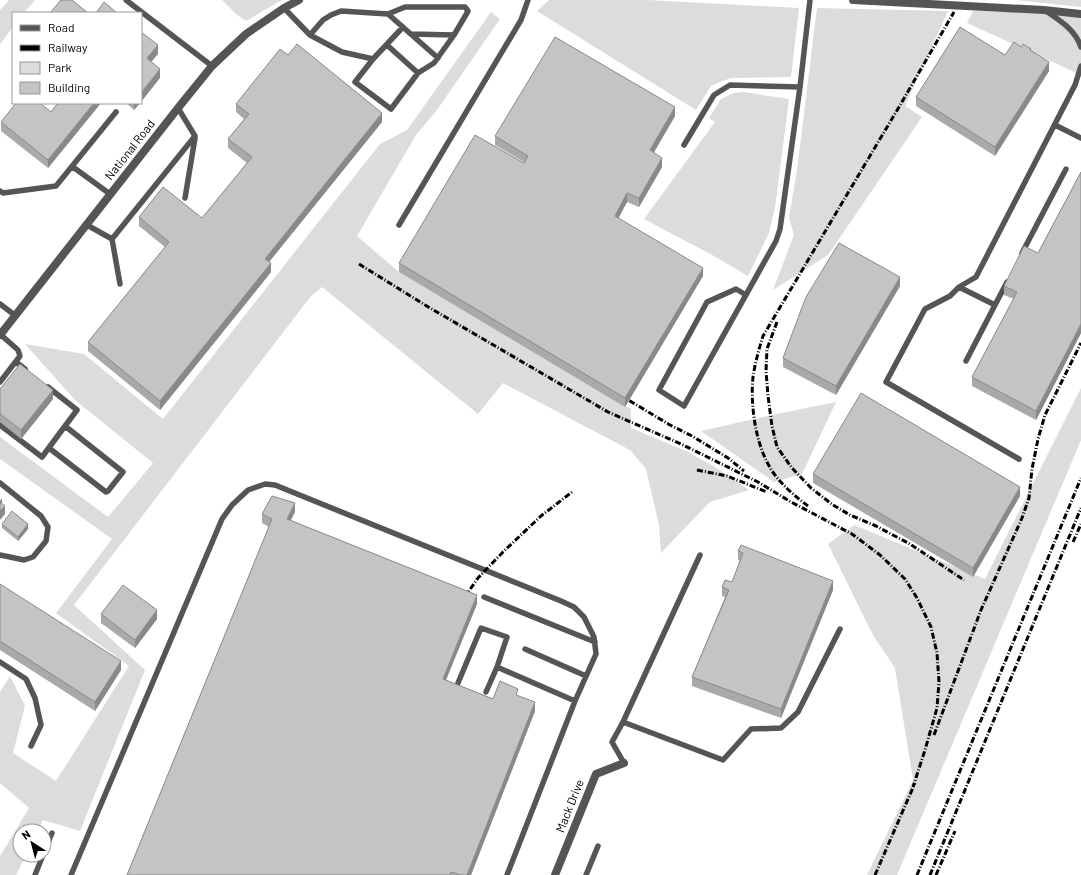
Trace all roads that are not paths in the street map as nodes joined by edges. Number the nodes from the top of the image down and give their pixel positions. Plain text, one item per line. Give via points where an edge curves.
1 (126, 0) edge
2 (299, 0) edge
3 (528, 0) edge
4 (810, 0) edge
5 (853, 0) edge
6 (284, 8) junction
7 (1044, 10) junction
8 (142, 12) edge
9 (142, 12) edge
10 (388, 14) junction
11 (1081, 14) edge
12 (403, 27) junction
13 (411, 34) junction
14 (454, 35) junction
15 (310, 36) junction
16 (387, 46) junction
17 (1081, 47) edge
18 (438, 58) junction
19 (374, 59) junction
20 (212, 66) junction
21 (1081, 66) edge
22 (418, 73) junction
23 (800, 87) junction
24 (178, 108) junction
25 (116, 112) dead end
26 (1055, 125) junction
27 (195, 136) junction
28 (1081, 138) edge
29 (684, 145) dead end
30 (72, 167) junction
31 (1066, 169) dead end
32 (0, 191) edge
33 (110, 194) junction
34 (185, 198) dead end
35 (87, 225) junction
36 (399, 225) dead end
37 (112, 239) junction
38 (1020, 257) edge
39 (1009, 278) edge
40 (120, 284) dead end
41 (959, 287) junction
42 (746, 295) junction
43 (0, 304) edge
44 (995, 305) junction
45 (16, 316) junction
46 (0, 334) edge
47 (966, 361) dead end
48 (16, 362) junction
49 (28, 372) edge
50 (40, 381) edge
51 (0, 382) edge
52 (0, 425) edge
53 (65, 426) junction
54 (49, 448) junction
55 (1019, 459) dead end
56 (0, 483) edge
57 (0, 555) edge
58 (700, 555) dead end
59 (484, 597) dead end
60 (840, 629) dead end
61 (595, 642) junction
62 (525, 649) dead end
63 (0, 662) edge
64 (496, 667) junction
65 (586, 676) junction
66 (458, 683) edge
67 (486, 692) dead end
68 (575, 701) junction
69 (623, 722) junction
70 (31, 746) dead end
71 (624, 763) joint
72 (598, 846) dead end
73 (39, 863) edge
74 (34, 875) edge
75 (71, 875) edge
76 (507, 875) edge
77 (555, 875) edge
78 (586, 875) edge

1 - 9 lane
2 - 6 street, National Road
3 - 36 lane via 521,20
4 - 23 lane
5 - 7 street
6 - 15 lane
6 - 20 street, National Road via 246,34
7 - 11 street
7 - 17 lane via 1061,21 1074,34
8 - 20 lane
10 - 12 lane
10 - 14 lane via 405,7 465,7 468,13
10 - 15 lane via 341,12 324,20
12 - 13 lane
12 - 16 lane
13 - 14 lane
13 - 18 lane
14 - 18 lane
15 - 19 lane via 342,52
16 - 19 lane
16 - 22 lane
18 - 22 lane
19 - 22 lane via 355,82 391,109
20 - 24 street, National Road
21 - 26 lane via 1075,85
23 - 29 lane via 730,85 714,95
23 - 42 lane via 780,229 775,245
24 - 27 lane
24 - 33 street, National Road
25 - 30 lane
26 - 28 lane
26 - 41 lane via 976,277
27 - 34 lane
27 - 37 lane
30 - 32 lane via 56,186 3,193
30 - 33 lane
31 - 38 lane
33 - 35 street, National Road
35 - 37 lane
35 - 45 street, National Road
37 - 40 lane
39 - 44 lane
41 - 44 lane
41 - 55 lane via 950,296 925,309 886,382
42 - 42 lane via 684,406 659,390 707,302 736,289
43 - 45 lane
44 - 47 lane
45 - 46 street, National Road
46 - 48 lane via 18,350 20,356
48 - 49 lane
48 - 51 lane
50 - 53 lane via 77,410
52 - 54 lane via 42,457
53 - 54 lane
53 - 54 lane via 123,472 106,492
56 - 57 lane via 41,516 48,527 46,541 33,557 24,560
58 - 69 lane
59 - 61 lane
60 - 69 lane via 798,712 781,728 751,730 723,760
61 - 65 lane via 596,654
61 - 75 lane via 584,617 574,607 561,601 275,485 265,484 248,490 222,519
62 - 65 lane
63 - 70 lane via 26,679 35,698 41,725
64 - 66 lane via 507,637 481,628
64 - 67 lane
64 - 68 lane
65 - 68 lane
68 - 76 lane
69 - 71 lane via 612,742
71 - 77 street, Mack Drive via 596,774
72 - 78 lane
73 - 74 lane

